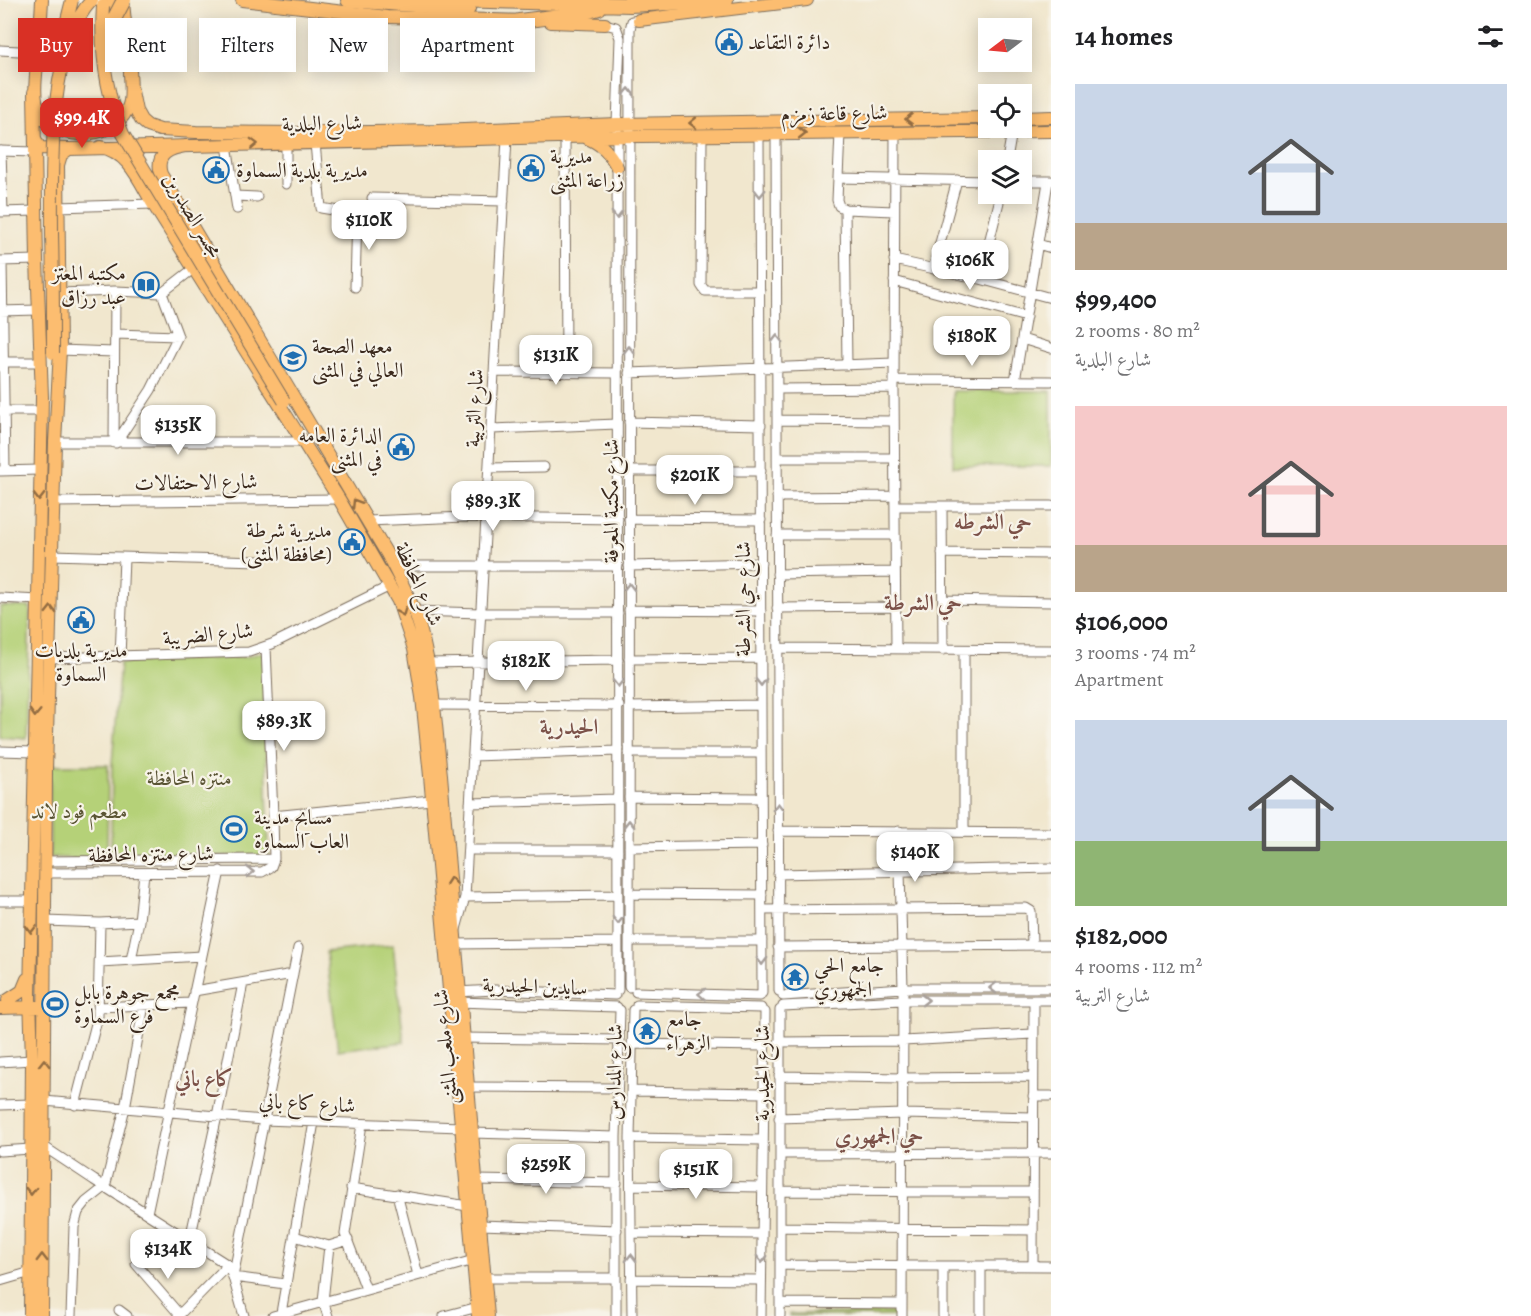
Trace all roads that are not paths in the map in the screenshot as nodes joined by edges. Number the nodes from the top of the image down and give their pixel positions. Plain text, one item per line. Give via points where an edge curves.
1 (42, 0) edge
2 (72, 0) edge
3 (92, 0) edge
4 (103, 0) edge
5 (109, 0) edge
6 (123, 0) edge
7 (134, 0) edge
8 (242, 0) edge
9 (287, 0) edge
10 (348, 0) edge
11 (455, 0) edge
12 (726, 0) edge
13 (807, 0) edge
14 (614, 4) edge
15 (41, 18) edge
16 (109, 18) edge
17 (114, 18) edge
18 (124, 18) edge
19 (125, 18) edge
20 (431, 18) edge
21 (438, 18) edge
22 (535, 19) edge
23 (639, 20) joint
24 (535, 22) edge
25 (605, 24) joint
26 (0, 50) edge
27 (18, 51) edge
28 (618, 70) junction
29 (630, 71) junction
30 (36, 72) edge
31 (113, 72) edge
32 (129, 72) edge
33 (130, 86) junction
34 (34, 92) junction
35 (139, 116) junction
36 (1051, 117) edge
37 (1032, 118) edge
38 (978, 120) edge
39 (942, 125) junction
40 (730, 128) junction
41 (978, 128) edge
42 (623, 130) junction
43 (1032, 131) edge
44 (1051, 131) edge
45 (244, 132) junction
46 (895, 132) junction
47 (776, 133) junction
48 (840, 133) junction
49 (480, 134) junction
50 (759, 134) junction
51 (702, 135) junction
52 (565, 136) junction
53 (583, 136) junction
54 (35, 137) junction
55 (507, 138) junction
56 (286, 143) junction
57 (315, 143) junction
58 (227, 145) junction
59 (182, 146) junction
60 (100, 147) junction
61 (131, 147) junction
62 (69, 149) junction
63 (0, 151) edge
64 (35, 152) junction
65 (617, 167) junction
66 (838, 178) junction
67 (894, 180) junction
68 (957, 180) junction
69 (978, 180) edge
70 (1032, 181) edge
71 (1050, 182) edge
72 (286, 184) dead end
73 (58, 185) junction
74 (35, 187) junction
75 (235, 196) junction
76 (257, 196) dead end
77 (372, 198) dead end
78 (504, 201) junction
79 (153, 204) junction
80 (999, 204) edge
81 (58, 207) junction
82 (237, 209) dead end
83 (845, 209) junction
84 (36, 211) junction
85 (894, 211) junction
86 (2, 212) edge
87 (1038, 244) junction
88 (1051, 248) edge
89 (36, 260) junction
90 (894, 260) junction
91 (1, 261) edge
92 (193, 269) junction
93 (933, 269) junction
94 (980, 279) junction
95 (894, 281) junction
96 (355, 287) dead end
97 (115, 291) junction
98 (760, 291) junction
99 (60, 292) junction
100 (1030, 292) junction
101 (162, 293) junction
102 (1051, 298) edge
103 (38, 310) junction
104 (1, 311) edge
105 (1026, 317) junction
106 (115, 334) junction
107 (178, 336) junction
108 (1022, 339) junction
109 (1051, 348) edge
110 (114, 352) junction
111 (50, 354) junction
112 (2, 362) edge
113 (894, 363) junction
114 (847, 365) junction
115 (760, 368) junction
116 (777, 369) junction
117 (494, 372) junction
118 (566, 373) junction
119 (617, 373) junction
120 (629, 373) junction
121 (1016, 381) junction
122 (1051, 381) edge
123 (894, 384) junction
124 (777, 389) junction
125 (286, 399) junction
126 (2, 411) edge
127 (42, 411) junction
128 (777, 420) junction
129 (894, 421) junction
130 (629, 422) junction
131 (617, 424) junction
132 (761, 425) junction
133 (310, 426) junction
134 (492, 429) junction
135 (300, 438) junction
136 (55, 442) junction
137 (115, 443) junction
138 (777, 458) junction
139 (894, 458) junction
140 (544, 467) dead end
141 (489, 468) junction
142 (39, 470) junction
143 (617, 470) junction
144 (2, 471) edge
145 (629, 471) junction
146 (761, 471) junction
147 (777, 497) junction
148 (339, 499) junction
149 (895, 501) junction
150 (53, 502) junction
151 (942, 506) junction
152 (1051, 506) edge
153 (486, 518) junction
154 (618, 519) junction
155 (629, 519) junction
156 (760, 520) junction
157 (368, 521) junction
158 (777, 535) junction
159 (895, 535) junction
160 (942, 553) junction
161 (1051, 554) edge
162 (52, 555) junction
163 (124, 558) junction
164 (259, 561) dead end
165 (761, 563) junction
166 (393, 566) junction
167 (618, 566) junction
168 (629, 566) junction
169 (483, 567) junction
170 (895, 572) junction
171 (777, 574) junction
172 (390, 586) junction
173 (761, 596) junction
174 (777, 596) junction
175 (0, 598) edge
176 (39, 600) junction
177 (943, 600) junction
178 (1051, 602) edge
179 (895, 607) junction
180 (777, 608) junction
181 (414, 610) junction
182 (629, 610) junction
183 (761, 611) junction
184 (481, 613) junction
185 (618, 613) junction
186 (266, 647) junction
187 (778, 648) junction
188 (896, 649) junction
189 (943, 650) junction
190 (964, 650) junction
191 (1051, 650) edge
192 (120, 657) junction
193 (50, 658) junction
194 (761, 658) junction
195 (629, 659) junction
196 (618, 660) junction
197 (478, 662) junction
198 (427, 663) junction
199 (434, 705) junction
200 (761, 705) junction
201 (475, 706) junction
202 (624, 707) junction
203 (762, 727) junction
204 (778, 727) junction
205 (0, 751) edge
206 (618, 751) junction
207 (34, 752) junction
208 (629, 753) junction
209 (761, 753) junction
210 (473, 756) junction
211 (435, 776) junction
212 (629, 797) junction
213 (761, 798) junction
214 (618, 799) junction
215 (431, 800) junction
216 (470, 803) junction
217 (273, 816) junction
218 (778, 831) junction
219 (899, 831) junction
220 (964, 832) junction
221 (1051, 833) edge
222 (762, 845) junction
223 (629, 847) junction
224 (468, 850) junction
225 (618, 850) junction
226 (274, 859) junction
227 (45, 867) junction
228 (1051, 868) edge
229 (900, 870) junction
230 (220, 872) junction
231 (144, 873) junction
232 (778, 874) junction
233 (629, 894) junction
234 (618, 895) junction
235 (762, 895) junction
236 (465, 897) junction
237 (0, 901) edge
238 (31, 902) junction
239 (762, 910) junction
240 (778, 910) junction
241 (901, 910) junction
242 (45, 921) junction
243 (138, 921) junction
244 (100, 922) junction
245 (456, 937) junction
246 (762, 941) junction
247 (618, 942) junction
248 (629, 942) junction
249 (1032, 945) junction
250 (1051, 945) edge
251 (778, 947) junction
252 (902, 947) junction
253 (298, 948) dead end
254 (201, 956) junction
255 (31, 957) junction
256 (131, 960) junction
257 (100, 962) junction
258 (293, 974) junction
259 (243, 983) junction
260 (903, 988) junction
261 (1051, 988) edge
262 (633, 990) junction
263 (194, 991) junction
264 (617, 993) junction
265 (761, 994) junction
266 (455, 997) junction
267 (38, 1000) junction
268 (903, 1000) junction
269 (1034, 1000) junction
270 (1051, 1000) edge
271 (781, 1001) junction
272 (191, 1003) junction
273 (4, 1004) edge
274 (144, 1005) junction
275 (99, 1007) junction
276 (635, 1007) junction
277 (618, 1008) junction
278 (763, 1010) junction
279 (1034, 1034) junction
280 (32, 1035) junction
281 (464, 1038) junction
282 (619, 1040) junction
283 (903, 1041) junction
284 (779, 1042) junction
285 (632, 1044) junction
286 (764, 1046) junction
287 (32, 1060) junction
288 (0, 1062) edge
289 (779, 1076) junction
290 (1033, 1077) junction
291 (903, 1078) junction
292 (467, 1087) junction
293 (617, 1088) junction
294 (631, 1090) junction
295 (763, 1093) junction
296 (1033, 1096) junction
297 (1051, 1096) edge
298 (37, 1102) junction
299 (0, 1105) edge
300 (75, 1105) junction
301 (125, 1108) junction
302 (168, 1112) junction
303 (903, 1114) junction
304 (217, 1116) junction
305 (1033, 1117) junction
306 (779, 1118) junction
307 (264, 1120) junction
308 (314, 1122) junction
309 (362, 1124) junction
310 (466, 1130) junction
311 (616, 1137) junction
312 (630, 1138) junction
313 (762, 1140) junction
314 (37, 1148) junction
315 (0, 1151) edge
316 (1051, 1153) edge
317 (780, 1154) junction
318 (1033, 1154) junction
319 (903, 1155) junction
320 (476, 1180) junction
321 (617, 1183) junction
322 (631, 1185) junction
323 (105, 1187) junction
324 (762, 1187) junction
325 (351, 1188) junction
326 (780, 1191) junction
327 (1033, 1192) junction
328 (902, 1193) junction
329 (397, 1194) junction
330 (471, 1201) junction
331 (147, 1213) junction
332 (480, 1225) junction
333 (780, 1227) junction
334 (902, 1228) junction
335 (617, 1230) junction
336 (1033, 1230) junction
337 (631, 1233) junction
338 (762, 1234) junction
339 (294, 1236) junction
340 (190, 1239) junction
341 (348, 1240) junction
342 (329, 1246) junction
343 (474, 1260) junction
344 (136, 1264) dead end
345 (228, 1265) junction
346 (780, 1265) junction
347 (902, 1266) junction
348 (943, 1266) junction
349 (981, 1266) junction
350 (1032, 1266) junction
351 (1051, 1266) edge
352 (32, 1272) junction
353 (418, 1275) junction
354 (233, 1277) junction
355 (485, 1278) junction
356 (616, 1278) junction
357 (631, 1279) junction
358 (761, 1280) junction
359 (0, 1281) edge
360 (285, 1284) junction
361 (366, 1289) junction
362 (323, 1301) junction
363 (780, 1303) junction
364 (902, 1304) junction
365 (478, 1311) edge
366 (179, 1315) edge
367 (277, 1315) edge
368 (30, 1316) edge
369 (42, 1316) edge
370 (71, 1316) edge
371 (244, 1316) edge
372 (328, 1316) edge
373 (444, 1316) edge
374 (488, 1316) edge
375 (616, 1316) edge
376 (632, 1316) edge
377 (761, 1316) edge
378 (780, 1316) edge
379 (902, 1316) edge
380 (944, 1316) edge
381 (981, 1316) edge

1 - 15 main road
2 - 111 main road, bridge via 55,69 46,131
3 - 111 main road, bridge via 78,16 70,35 54,120
4 - 125 main road, مجسر الصدرين, bridge via 103,61 110,99 123,134
5 - 16 main road, مجسر الصدرين
6 - 17 highway, bridge
6 - 18 main road
7 - 19 main road
8 - 20 main road
9 - 21 main road
10 - 14 highway via 449,8 555,9
11 - 14 highway
12 - 14 highway
13 - 23 main road
14 - 22 highway via 578,14
23 - 29 street, شارع مكتبة المعرفة via 632,21 630,27
24 - 25 main road
25 - 28 street via 614,25 619,32
26 - 27 street
28 - 29 street
28 - 42 street
42 -> 29 street, شارع مكتبة المعرفة
30 - 34 main road
31 - 125 main road, مجسر الصدرين via 117,97 133,141
32 - 33 main road
33 - 34 main road via 129,105 119,121 107,129 85,134 62,131 47,123 37,109
33 - 35 main road
34 - 54 main road
35 - 45 main road, شارع البلدية via 148,126 160,130
35 - 61 main road via 144,139
36 - 37 main road
38 - 39 main road, شارع قاعة زمزم
39 -> 40 main road, شارع قاعة زمزم
39 - 41 main road, شارع قاعة زمزم
39 - 46 main road, شارع قاعة زمزم
40 -> 42 main road, شارع قاعة زمزم
40 - 50 main road, شارع قاعة زمزم
40 - 51 main road, شارع قاعة زمزم
42 - 49 main road, شارع البلدية
42 - 51 main road, شارع قاعة زمزم
42 - 53 main road, شارع البلدية
42 - 65 street, شارع مكتبة المعرفة
120 -> 42 street, شارع مكتبة المعرفة
43 - 44 main road, شارع قاعة زمزم
45 - 49 main road, شارع البلدية
45 - 59 main road via 171,140 171,144
46 - 48 main road, شارع قاعة زمزم
46 - 67 street
47 -> 48 main road, شارع قاعة زمزم
47 - 50 main road, شارع قاعة زمزم
116 -> 47 street, شارع حي الشرطة
48 - 66 street
49 - 55 main road, شارع البلدية
49 - 57 main road, شارع البلدية
50 -> 98 street, شارع حي الشرطة
51 - 98 street via 701,285 705,291 714,292
52 - 53 main road, شارع البلدية
52 - 55 main road, شارع البلدية
52 - 118 street
53 - 65 main road via 609,151
54 - 62 main road, شارع البلدية via 41,148
54 - 64 main road
55 - 78 street, شارع التربية
56 - 57 main road, شارع البلدية
58 -> 56 main road, شارع البلدية
56 - 72 street
57 - 96 street via 321,208 357,214
58 - 59 main road, شارع البلدية
58 - 75 street
59 - 61 main road, شارع البلدية
59 - 133 main road via 162,156 161,174
60 - 61 main road, شارع البلدية
60 - 62 main road, شارع البلدية
60 - 79 main road via 114,150 124,158
62 - 73 main road via 59,161
63 - 64 street
63 - 86 street
64 - 74 main road
65 -> 119 street, شارع مكتبة المعرفة
66 - 67 street
66 - 83 street via 837,202
67 - 68 street
67 - 85 street
68 - 69 street
68 - 93 street
70 - 71 street
71 - 87 street
73 - 74 main road via 54,175 47,173 39,177
73 - 81 main road
74 - 84 main road
75 - 76 street
75 - 82 street
77 - 78 street
78 - 117 street, شارع التربية
79 - 81 street
79 - 92 main road
80 - 94 street
81 - 99 main road
83 - 85 street
83 - 114 street
84 - 86 street
84 - 89 main road
85 - 90 street
87 - 88 street
87 - 100 street
89 - 91 street
89 - 103 main road
90 - 93 street
90 - 95 street
91 - 104 street
92 - 101 street
92 - 135 main road
93 - 94 street
94 - 100 street
95 - 105 street
95 - 113 street
97 - 99 street
97 - 101 street
97 - 106 street
98 - 115 street, شارع حي الشرطة
99 - 111 main road
100 - 102 street
100 - 105 street
101 - 107 street
103 - 104 street
103 - 111 main road
104 - 112 street
105 - 108 street
106 - 107 street
106 - 110 street
107 - 137 street via 151,390
108 - 109 street
108 - 121 street
110 - 111 street
110 - 137 street
111 - 112 street
111 - 127 main road
111 - 136 main road via 57,405
112 - 126 street
113 - 114 street
113 - 123 street
114 - 116 street
115 - 116 street
115 - 120 street
115 - 132 street, شارع حي الشرطة
116 - 124 street, شارع حي الشرطة
117 - 118 street
117 - 134 street, شارع التربية
118 - 119 street
119 - 131 street, شارع مكتبة المعرفة
120 - 130 street, شارع مكتبة المعرفة
121 - 122 street
121 - 123 street
123 - 124 street
123 - 129 street
124 - 128 street, شارع حي الشرطة
125 - 133 main road, مجسر الصدرين
125 - 135 main road, مجسر الصدرين
126 - 127 street
126 - 144 street
127 - 142 main road
128 - 129 street
128 - 138 street, شارع حي الشرطة
129 - 139 street
130 - 132 street
130 - 145 street, شارع مكتبة المعرفة
131 - 134 street
131 - 143 street, شارع مكتبة المعرفة
132 - 146 street, شارع حي الشرطة
157 -> 133 main road, شارع المحافظة
134 - 141 street, شارع التربية
135 - 137 street
135 - 148 main road, شارع المحافظة
136 - 137 street
136 - 150 main road
138 - 139 street
138 - 147 street, شارع حي الشرطة
139 - 149 street
140 - 141 street
141 - 153 street, شارع التربية
142 - 144 street
142 -> 176 main road
143 - 145 street
143 - 154 street, شارع مكتبة المعرفة
145 - 146 street
145 - 155 street, شارع مكتبة المعرفة
146 - 156 street, شارع حي الشرطة
147 - 149 street
147 - 158 street, شارع حي الشرطة
148 - 150 street, شارع الاحتفالات
148 - 172 main road, شارع المحافظة
149 - 151 street
149 - 159 street
150 - 162 main road
151 - 152 street
151 - 160 street
153 - 154 street
153 - 157 street
153 - 169 street, شارع التربية
154 - 167 street, شارع مكتبة المعرفة
155 - 156 street
155 - 168 street, شارع مكتبة المعرفة
156 - 165 street, شارع حي الشرطة
157 - 166 main road, شارع المحافظة
158 - 159 street
158 - 171 street, شارع حي الشرطة
159 - 170 street
160 - 161 street
160 - 177 street
162 - 163 street
193 -> 162 main road
163 - 164 street
163 - 192 street
165 - 168 street
165 - 173 street, شارع حي الشرطة
166 - 169 street
166 - 181 main road, شارع المحافظة
167 - 169 street
167 - 185 street, شارع مكتبة المعرفة
182 -> 168 street, شارع مكتبة المعرفة
169 - 184 street, شارع التربية
170 - 171 street
170 - 179 street
171 - 174 street, شارع حي الشرطة
172 - 186 street, شارع الضريبة
172 -> 211 main road, شارع المحافظة via 414,649
173 - 174 street
173 - 183 street, شارع حي الشرطة
174 - 180 street, شارع حي الشرطة
175 - 176 street
176 -> 207 main road
177 - 178 street
177 - 189 street
179 - 180 street
179 - 188 street
180 - 187 street, شارع حي الشرطة
181 - 184 street
181 - 198 main road, شارع المحافظة
182 - 183 street
182 - 195 street, شارع مكتبة المعرفة
183 - 194 street, شارع حي الشرطة
184 - 185 street
184 - 197 street, شارع التربية
185 - 196 street, شارع مكتبة المعرفة
186 - 192 street, شارع الضريبة via 240,653
186 - 217 street
187 - 188 street
187 - 204 street, شارع حي الشرطة
188 - 189 street
189 - 190 street
190 - 191 street
190 - 220 street
192 - 193 street, شارع الضريبة
193 - 227 main road
194 - 195 street
194 -> 200 street, شارع حي الشرطة
195 - 202 street, شارع مكتبة المعرفة
196 - 197 street
196 -> 202 street, شارع مكتبة المعرفة
197 - 198 street
197 - 201 street, شارع التربية
198 - 199 main road, شارع المحافظة
199 - 201 street
199 - 211 main road, شارع المحافظة
200 - 202 street
200 - 203 street, شارع حي الشرطة
201 - 202 street
201 - 210 street, شارع التربية
202 - 206 street, شارع مكتبة المعرفة
202 - 208 street, شارع مكتبة المعرفة
203 - 204 street
203 - 209 street, شارع حي الشرطة
218 -> 204 street, شارع حي الشرطة
205 - 207 street
206 - 210 street
206 - 214 street, شارع مكتبة المعرفة
207 - 238 main road
208 - 209 street
208 - 212 street, شارع مكتبة المعرفة
209 - 213 street, شارع حي الشرطة
210 - 216 street, شارع التربية
211 - 215 main road, شارع ملعب المثنى
245 -> 211 main road, شارع ملعب المثنى
212 - 213 street
223 -> 212 street, شارع مكتبة المعرفة
213 - 222 street, شارع حي الشرطة
214 - 216 street
214 - 225 street, شارع مكتبة المعرفة
215 - 217 street
215 - 266 main road, شارع ملعب المثنى
216 - 224 street, شارع التربية
217 - 226 street
218 - 219 street
218 - 232 street, شارع حي الشرطة
219 - 220 street
219 - 229 street
220 - 221 street
222 - 223 street
222 - 235 street, شارع حي الشرطة
223 - 233 street, شارع مكتبة المعرفة
224 - 225 street
224 - 236 street, شارع التربية
225 - 234 street, شارع مكتبة المعرفة
226 - 227 street, شارع منتزه المحافظة
230 -> 226 street, شارع منتزه المحافظة via 262,872 271,867
227 - 231 street, شارع منتزه المحافظة
227 - 242 main road
228 - 229 street
229 - 232 street
229 - 241 street
230 - 231 street, شارع منتزه المحافظة
230 - 254 street
231 - 243 street
232 - 240 street, شارع حي الشرطة
233 - 235 street
233 - 248 street, شارع مكتبة المعرفة
234 - 236 street
234 -> 247 street, شارع مكتبة المعرفة
235 - 239 street, شارع حي الشرطة
236 - 245 street, شارع التربية
237 - 238 street
238 -> 255 main road
239 - 240 street
239 - 246 street, شارع حي الشرطة
240 - 241 street
240 - 251 street, شارع حي الشرطة
241 - 249 street via 1026,908 1031,911
241 - 252 street
242 - 244 street
242 - 267 main road
243 - 244 street
243 - 256 street
244 - 257 street
245 - 247 street
245 - 266 main road, شارع ملعب المثنى
246 - 248 street
246 -> 265 street, شارع حي الشرطة
247 - 264 street, شارع مكتبة المعرفة
248 - 262 street, شارع مكتبة المعرفة
249 - 250 street
249 - 252 street
251 - 252 street
251 - 271 street, شارع حي الشرطة
252 - 260 street
253 - 258 street
254 - 256 street
254 - 263 street
255 - 267 main road
255 - 273 main road via 26,985
256 - 257 street
257 - 275 street
258 - 259 street
258 - 307 street
259 - 263 street
259 - 304 street
261 -> 260 street
260 - 268 street
260 - 271 street
262 - 264 street
265 -> 262 street
262 - 276 street via 639,998
263 - 272 street
264 - 266 street, سايدين الحيدرية via 495,990
264 - 277 street via 614,1001
265 - 271 street via 769,989
265 - 278 street
266 - 277 street, سايدين الحيدرية
266 - 281 main road, شارع ملعب المثنى
266 - 310 main road, شارع ملعب المثنى
267 - 273 main road
267 - 280 main road
298 -> 267 main road
268 -> 269 street
268 - 271 street
268 - 283 street
269 - 270 street
269 - 279 street
271 - 278 street via 773,1013
271 - 284 street, شارع الحيدرية
272 - 274 street
272 - 302 street
273 - 280 main road via 20,1011
274 - 275 street
274 - 301 street
275 - 300 street
276 - 277 street via 627,1011
276 - 278 street
276 - 285 street, شارع المدارس
277 - 282 street, شارع المدارس
278 - 286 street, شارع الحيدرية
279 - 283 street
279 - 290 street
280 - 287 main road
281 - 282 street
281 - 292 main road, شارع ملعب المثنى
282 - 293 street, شارع المدارس
283 - 284 street
283 - 291 street
284 - 289 street, شارع الحيدرية
285 - 286 street
285 - 294 street, شارع المدارس
286 - 295 street, شارع الحيدرية
287 - 288 street
287 - 298 main road
289 - 291 street
289 - 306 street, شارع الحيدرية
290 - 291 street
290 - 296 street
291 - 303 street
292 - 293 street
292 - 310 main road, شارع ملعب المثنى
293 - 311 street, شارع المدارس
294 - 295 street
294 - 312 street, شارع المدارس
295 - 313 street, شارع الحيدرية
296 - 297 street
296 - 305 street
298 - 299 street, شارع كاع باني
298 - 300 street, شارع كاع باني
298 - 314 main road
300 - 301 street, شارع كاع باني
301 - 302 street, شارع كاع باني
301 - 323 street
302 - 304 street, شارع كاع باني
302 - 331 street
303 - 305 street
303 - 306 street
303 - 319 street
304 - 307 street, شارع كاع باني
304 - 340 street
305 - 318 street
306 - 317 street, شارع الحيدرية
307 - 308 street, شارع كاع باني
307 - 354 street
308 - 309 street, شارع كاع باني
308 - 339 street
309 - 310 street, شارع كاع باني
309 - 325 street
310 - 311 street, شارع كاع باني
310 - 320 main road, شارع ملعب المثنى
310 - 330 main road, شارع ملعب المثنى
311 - 321 street, شارع المدارس
312 - 313 street
312 - 322 street, شارع المدارس
313 - 324 street, شارع الحيدرية
314 - 315 street
314 - 323 street
314 -> 352 main road
369 -> 314 main road
316 - 318 street
317 - 319 street
317 - 326 street, شارع الحيدرية
318 - 319 street
318 - 327 street
319 - 328 street
320 - 321 street
320 - 330 main road, شارع ملعب المثنى
321 - 335 street, شارع المدارس
322 - 324 street
322 - 337 street, شارع المدارس
323 - 331 street
323 - 370 street via 78,1212 74,1227
324 - 338 street, شارع الحيدرية
325 - 329 street
325 - 341 street via 345,1226
326 - 328 street
326 - 333 street, شارع الحيدرية
327 - 328 street
327 - 336 street
328 - 334 street
329 - 330 street
329 - 353 street
330 - 332 main road, شارع ملعب المثنى
330 - 343 main road, شارع ملعب المثنى
331 - 340 street
332 - 335 street
332 - 355 main road, شارع ملعب المثنى
333 - 334 street
333 - 346 street, شارع الحيدرية
334 - 336 street
334 - 347 street
335 - 356 street, شارع المدارس
336 - 350 street
337 - 338 street
357 -> 337 street, شارع المدارس
338 -> 358 street, شارع الحيدرية
339 - 342 street
339 - 360 street
340 - 345 street
341 - 342 street
341 - 361 street
342 - 362 street
343 - 353 street
343 - 365 main road, شارع ملعب المثنى
344 - 366 street
345 - 354 street
345 - 366 street
346 - 347 street
346 - 363 street, شارع الحيدرية
347 - 348 street
347 - 364 street
348 - 349 street
348 - 380 street
349 - 350 street
349 - 381 street
350 - 351 street
352 - 359 street
352 - 368 main road
353 - 361 street
354 - 360 street
354 - 371 street
355 - 356 street
355 - 374 main road, شارع ملعب المثنى
356 - 375 street, شارع المدارس
357 - 358 street
357 - 376 street, شارع المدارس
358 - 377 street, شارع الحيدرية
360 - 367 street
361 - 362 street
362 - 367 street
362 - 372 street
363 - 364 street
363 - 378 street, شارع الحيدرية
364 - 379 street
365 - 373 street

